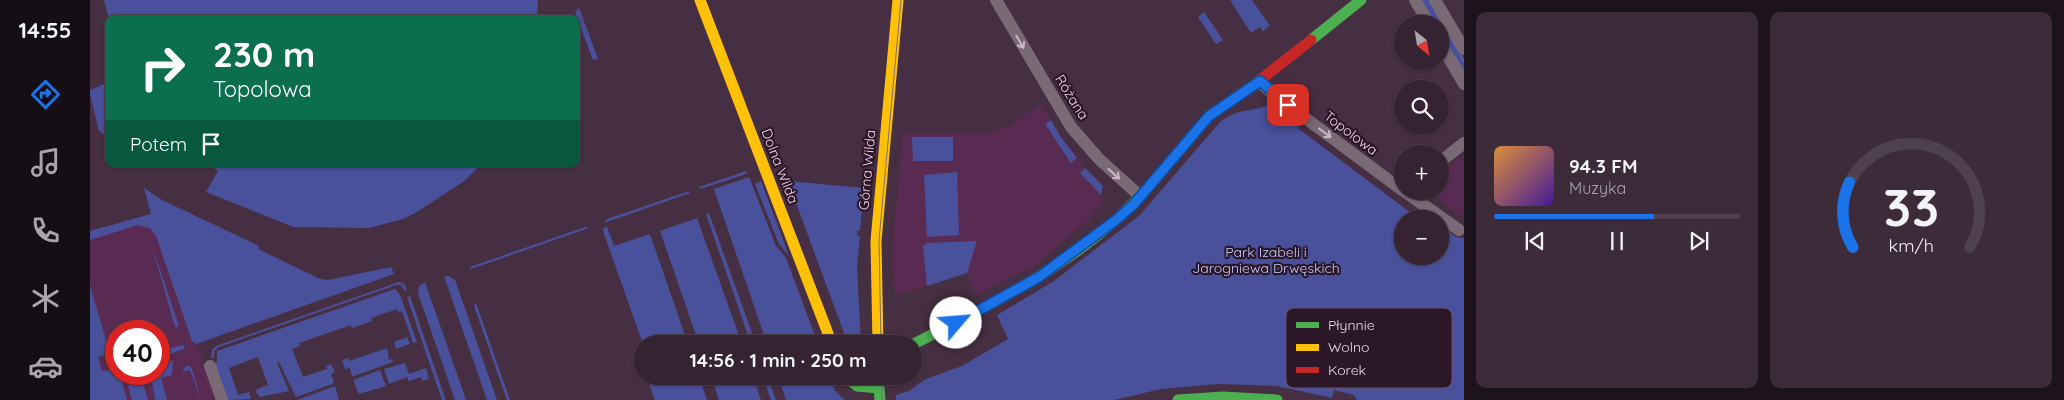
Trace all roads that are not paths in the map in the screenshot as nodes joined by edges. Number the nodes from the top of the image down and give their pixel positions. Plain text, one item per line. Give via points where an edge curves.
1 (700, 0) edge
2 (898, 0) edge
3 (996, 0) edge
4 (1361, 0) edge
5 (1415, 0) edge
6 (1435, 0) edge
7 (1423, 15) edge
8 (1464, 49) edge
9 (1449, 58) edge
10 (1260, 81) junction
11 (1464, 84) edge
12 (1464, 143) edge
13 (1449, 155) edge
14 (1394, 183) edge
15 (1140, 196) junction
16 (1417, 200) edge
17 (1459, 230) dead end
18 (829, 335) edge
19 (878, 335) edge
20 (922, 340) edge
21 (210, 366) dead end
22 (856, 385) edge
23 (879, 388) edge
24 (222, 400) edge
25 (1178, 400) edge
26 (1277, 400) edge

1 - 18 street, Dolna Wilda
2 - 19 street, Górna Wilda via 876,241
3 -> 15 street, Różana via 1071,126 1099,159
4 - 10 street
5 - 7 street
6 - 8 street
9 - 11 street
10 -> 14 street, Topolowa
10 - 15 street via 1209,116
12 - 13 street
15 - 20 street via 1116,220 1039,277
16 - 17 street, Topolowa
21 - 24 street
22 - 23 street
25 - 26 street via 1232,397

